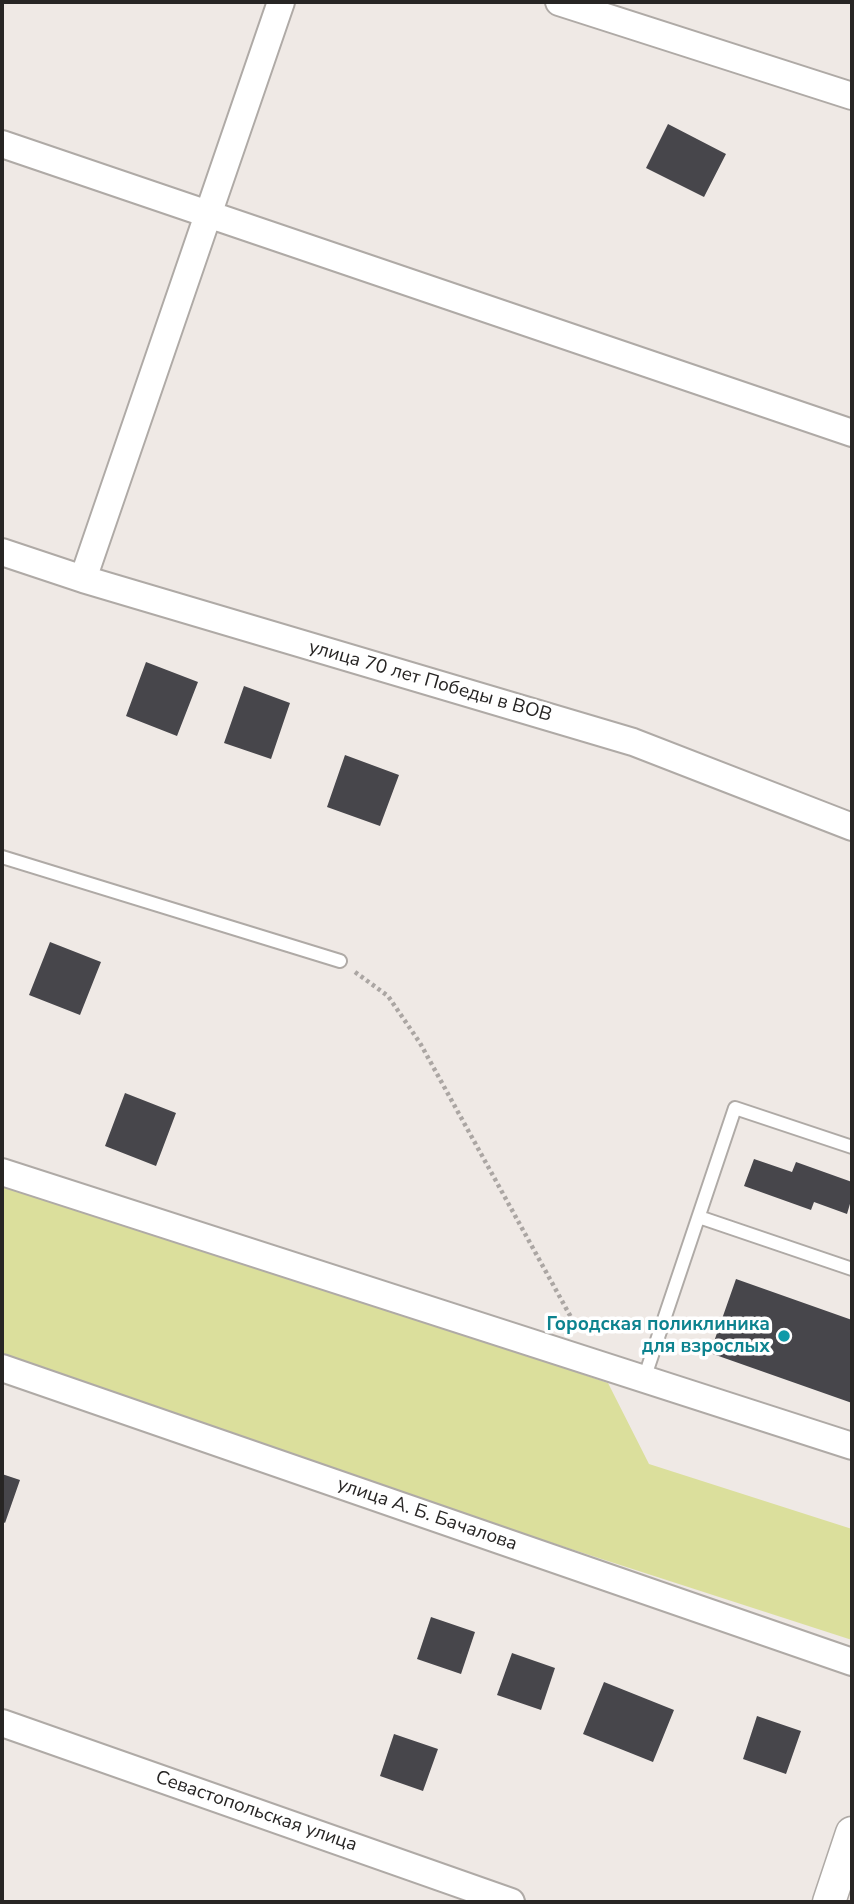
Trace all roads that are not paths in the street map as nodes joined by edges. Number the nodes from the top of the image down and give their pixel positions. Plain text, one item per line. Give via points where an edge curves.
1 (281, 2) edge
2 (559, 2) edge
3 (852, 96) edge
4 (2, 144) edge
5 (207, 215) junction
6 (852, 433) edge
7 (2, 552) edge
8 (83, 579) junction
9 (852, 827) edge
10 (2, 857) edge
11 (340, 961) road end
12 (852, 1147) edge
13 (2, 1172) edge
14 (699, 1217) junction
15 (852, 1269) edge
16 (2, 1368) edge
17 (644, 1379) junction
18 (852, 1446) edge
19 (852, 1662) edge
20 (2, 1723) edge
21 (852, 1832) edge
22 (511, 1902) edge
23 (829, 1902) edge

1 - 5 street
2 - 3 street
4 - 5 street
5 - 6 street
5 - 8 street
7 - 8 street, улица 70 лет Победы в ВОВ
8 - 9 street, улица 70 лет Победы в ВОВ via 633,742
10 - 11 lane
12 - 14 lane via 735,1108
13 - 17 street
14 - 15 lane
14 - 17 lane
16 - 19 street, улица А. Б. Бачалова
17 - 18 street
20 - 22 street, Севастопольская улица
21 - 23 street

